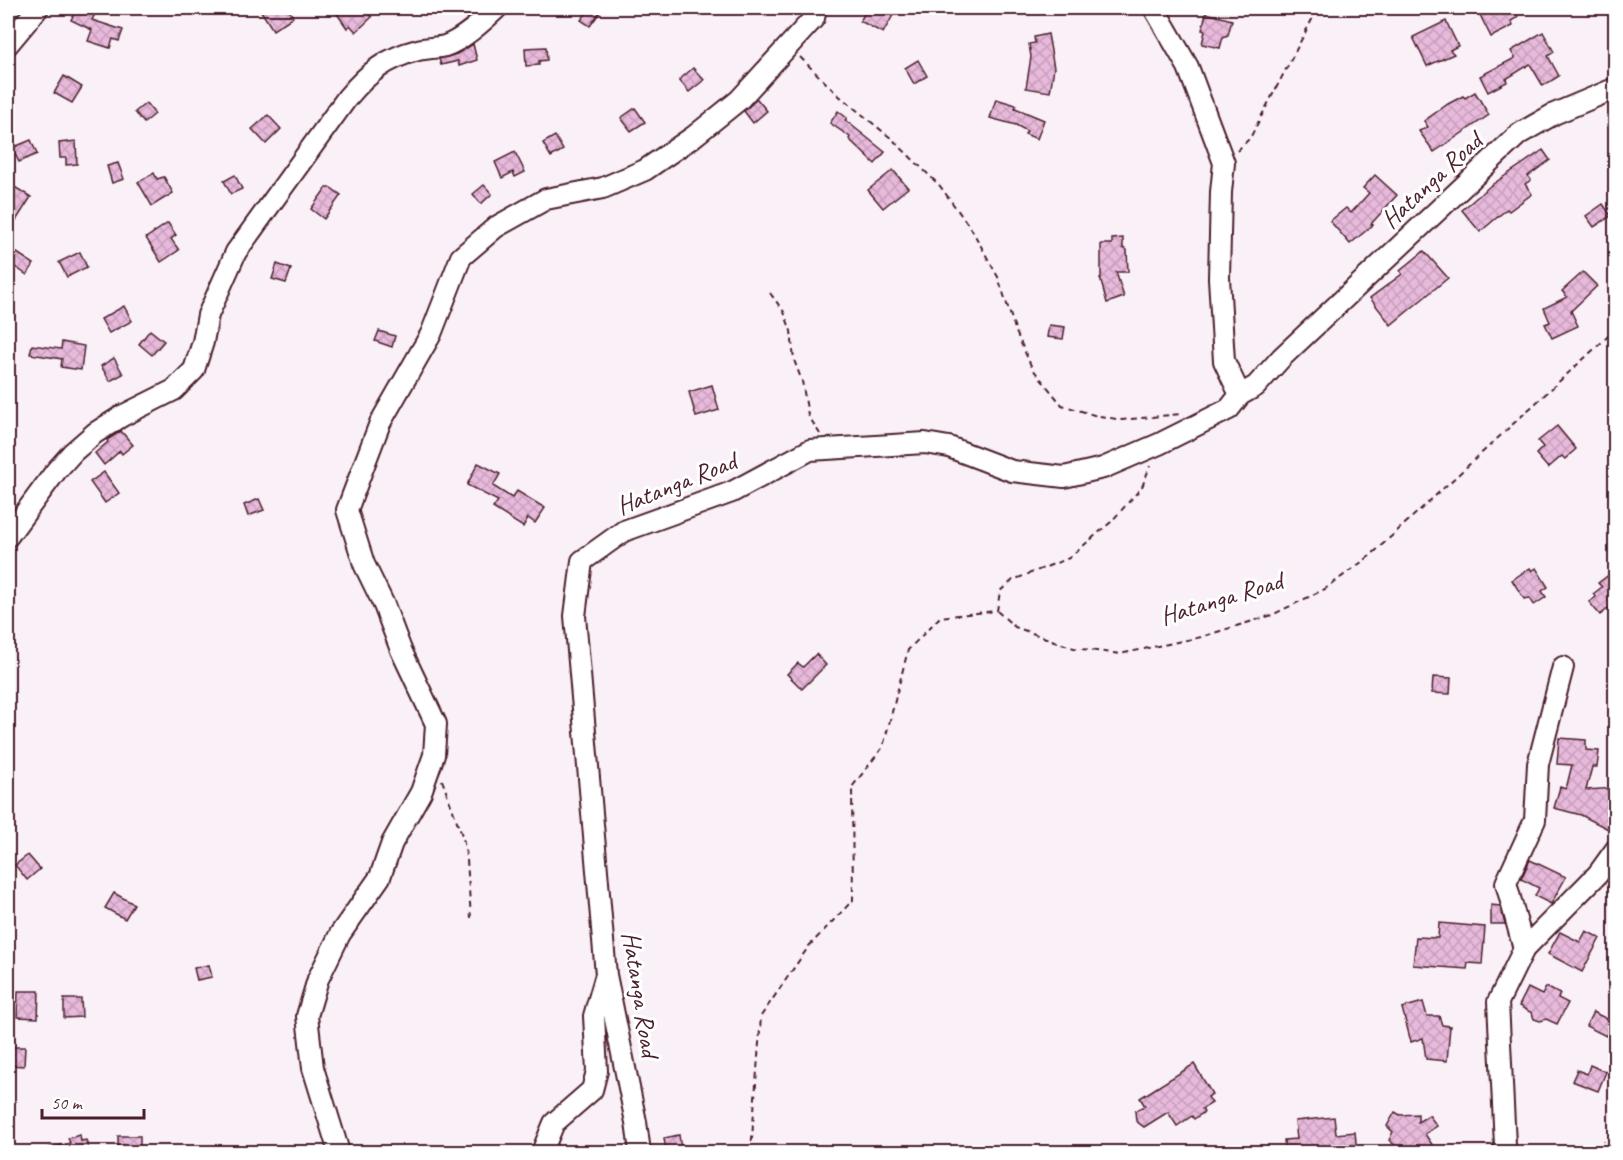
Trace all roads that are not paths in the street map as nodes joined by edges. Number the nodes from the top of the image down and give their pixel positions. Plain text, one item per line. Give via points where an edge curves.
1 (38, 8) edge
2 (497, 8) edge
3 (816, 8) edge
4 (1154, 8) edge
5 (8, 44) edge
6 (1616, 88) edge
7 (1240, 395) junction
8 (8, 536) edge
9 (1563, 667) dead end
10 (1616, 849) edge
11 (1524, 949) junction
12 (606, 975) junction
13 (339, 1152) edge
14 (542, 1152) edge
15 (640, 1152) edge
16 (1503, 1152) edge

1 - 5 street
2 - 8 street via 447,45 391,59 366,76 236,252 208,315 194,370 174,390 122,416 73,452
3 - 13 street via 814,18 739,100 693,137 645,170 603,189 546,199 496,227 461,257 431,334 380,423 347,510 364,564 436,724 434,755 421,792 392,843 380,878 340,933 318,979 307,1016 313,1068
4 - 7 street via 1188,67 1224,163 1219,278 1224,361
6 - 7 street, Hatanga Road via 1554,114 1519,134 1256,386
7 - 12 street, Hatanga Road via 1229,409 1159,444 1103,468 1064,477 1012,471 949,447 925,443 810,450 732,492 624,531 582,561 575,616
9 - 11 street via 1538,764 1535,820 1506,883
10 - 11 street via 1598,874
11 - 16 street via 1498,1002
12 - 14 street via 594,1016 597,1071 591,1090 554,1123
12 - 15 street, Hatanga Road

